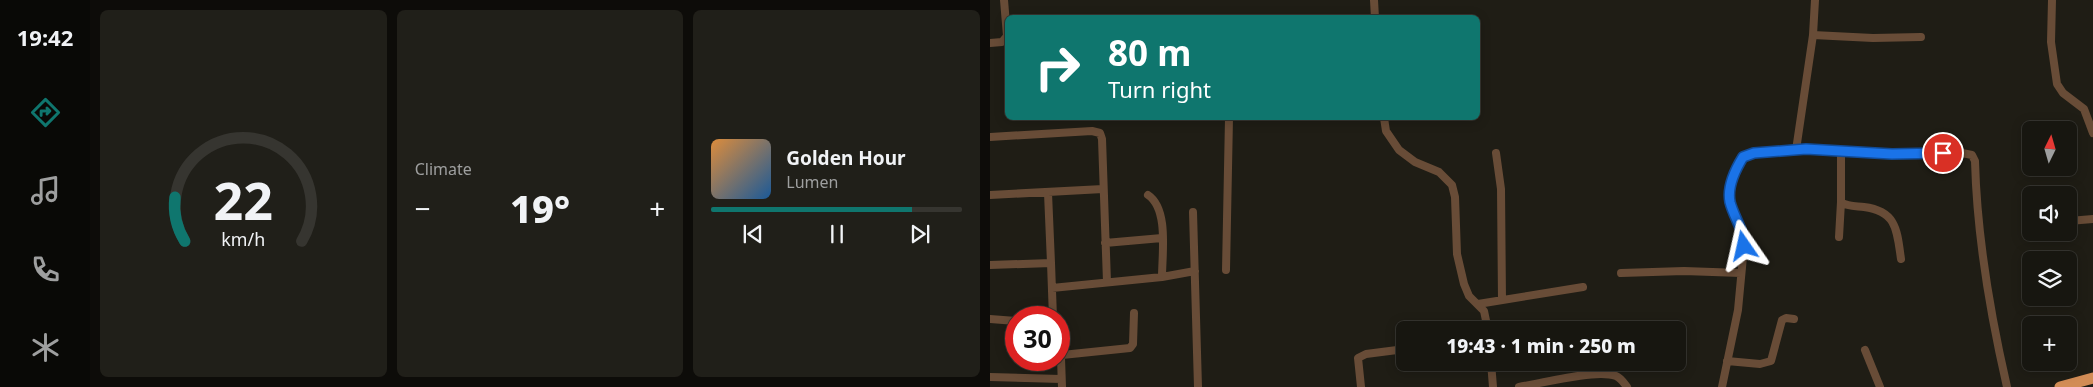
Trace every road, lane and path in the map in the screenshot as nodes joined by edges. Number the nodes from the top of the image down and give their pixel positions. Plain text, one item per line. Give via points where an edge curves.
1 (1004, 0) edge
2 (1374, 0) edge
3 (1815, 0) edge
4 (2052, 0) edge
5 (1006, 15) edge
6 (1375, 15) edge
7 (1814, 36) junction
8 (1920, 37) dead end
9 (1005, 39) edge
10 (990, 43) edge
11 (2089, 110) edge
12 (1229, 120) edge
13 (1384, 120) edge
14 (2093, 133) edge
15 (990, 137) edge
16 (1796, 150) junction
17 (1841, 150) junction
18 (1496, 154) dead end
19 (1103, 189) junction
20 (1048, 193) junction
21 (990, 195) edge
22 (1148, 196) dead end
23 (1841, 202) junction
24 (1193, 212) dead end
25 (2093, 219) edge
26 (2077, 220) edge
27 (1839, 237) dead end
28 (1162, 238) junction
29 (1105, 243) junction
30 (1901, 260) dead end
31 (1050, 263) junction
32 (990, 266) edge
33 (1226, 270) dead end
34 (1195, 271) junction
35 (1621, 273) dead end
36 (1741, 274) junction
37 (1162, 277) junction
38 (1107, 282) junction
39 (1583, 287) dead end
40 (1052, 288) junction
41 (1502, 300) junction
42 (1478, 304) junction
43 (1053, 306) edge
44 (1134, 313) dead end
45 (990, 319) edge
46 (1794, 319) dead end
47 (1005, 320) edge
48 (1486, 321) edge
49 (1396, 350) edge
50 (1865, 350) dead end
51 (1727, 361) junction
52 (1492, 371) edge
53 (990, 377) edge
54 (2093, 378) edge
55 (1062, 383) edge
56 (1198, 387) edge
57 (1361, 387) edge
58 (1493, 387) edge
59 (1519, 387) edge
60 (1627, 387) edge
61 (1722, 387) edge
62 (1880, 387) edge
63 (2007, 387) edge
64 (2060, 387) edge

1 - 5 street
2 - 6 street
3 - 7 street
4 - 11 street via 2051,42 2057,84 2064,93
7 - 8 street
7 - 16 street
9 - 10 street
11 - 14 street
12 - 33 street
13 - 42 street via 1386,131 1399,150 1415,162 1439,172 1452,185 1457,254 1469,296
15 - 19 street via 1097,131 1102,139
16 - 17 street
16 - 36 street via 1754,153 1743,157 1738,164 1730,202 1744,237
17 - 23 street
17 - 63 street via 1892,154 1966,153 1974,157 1976,209
18 - 41 street via 1501,195
19 - 20 street
19 - 29 street
20 - 21 street
20 - 31 street
22 - 28 street via 1160,212
23 - 27 street
23 - 30 street via 1887,214 1895,226
24 - 34 street
25 - 26 street
28 - 29 street
28 - 37 street
29 - 38 street
31 - 32 street
31 - 40 street
34 - 37 street
34 - 56 street
35 - 36 street via 1684,271
36 - 51 street via 1738,310
37 - 38 street
38 - 40 street
39 - 41 street
40 - 43 street
41 - 42 street
42 - 48 street
44 - 55 street via 1133,344 1130,348 1062,355
45 - 47 street
46 - 51 street via 1782,320 1771,361 1760,364
49 - 57 street via 1358,358
50 - 62 street
51 - 61 street
52 - 58 street
53 - 55 street
54 - 64 highway
59 - 60 street via 1586,375 1611,374 1619,377

